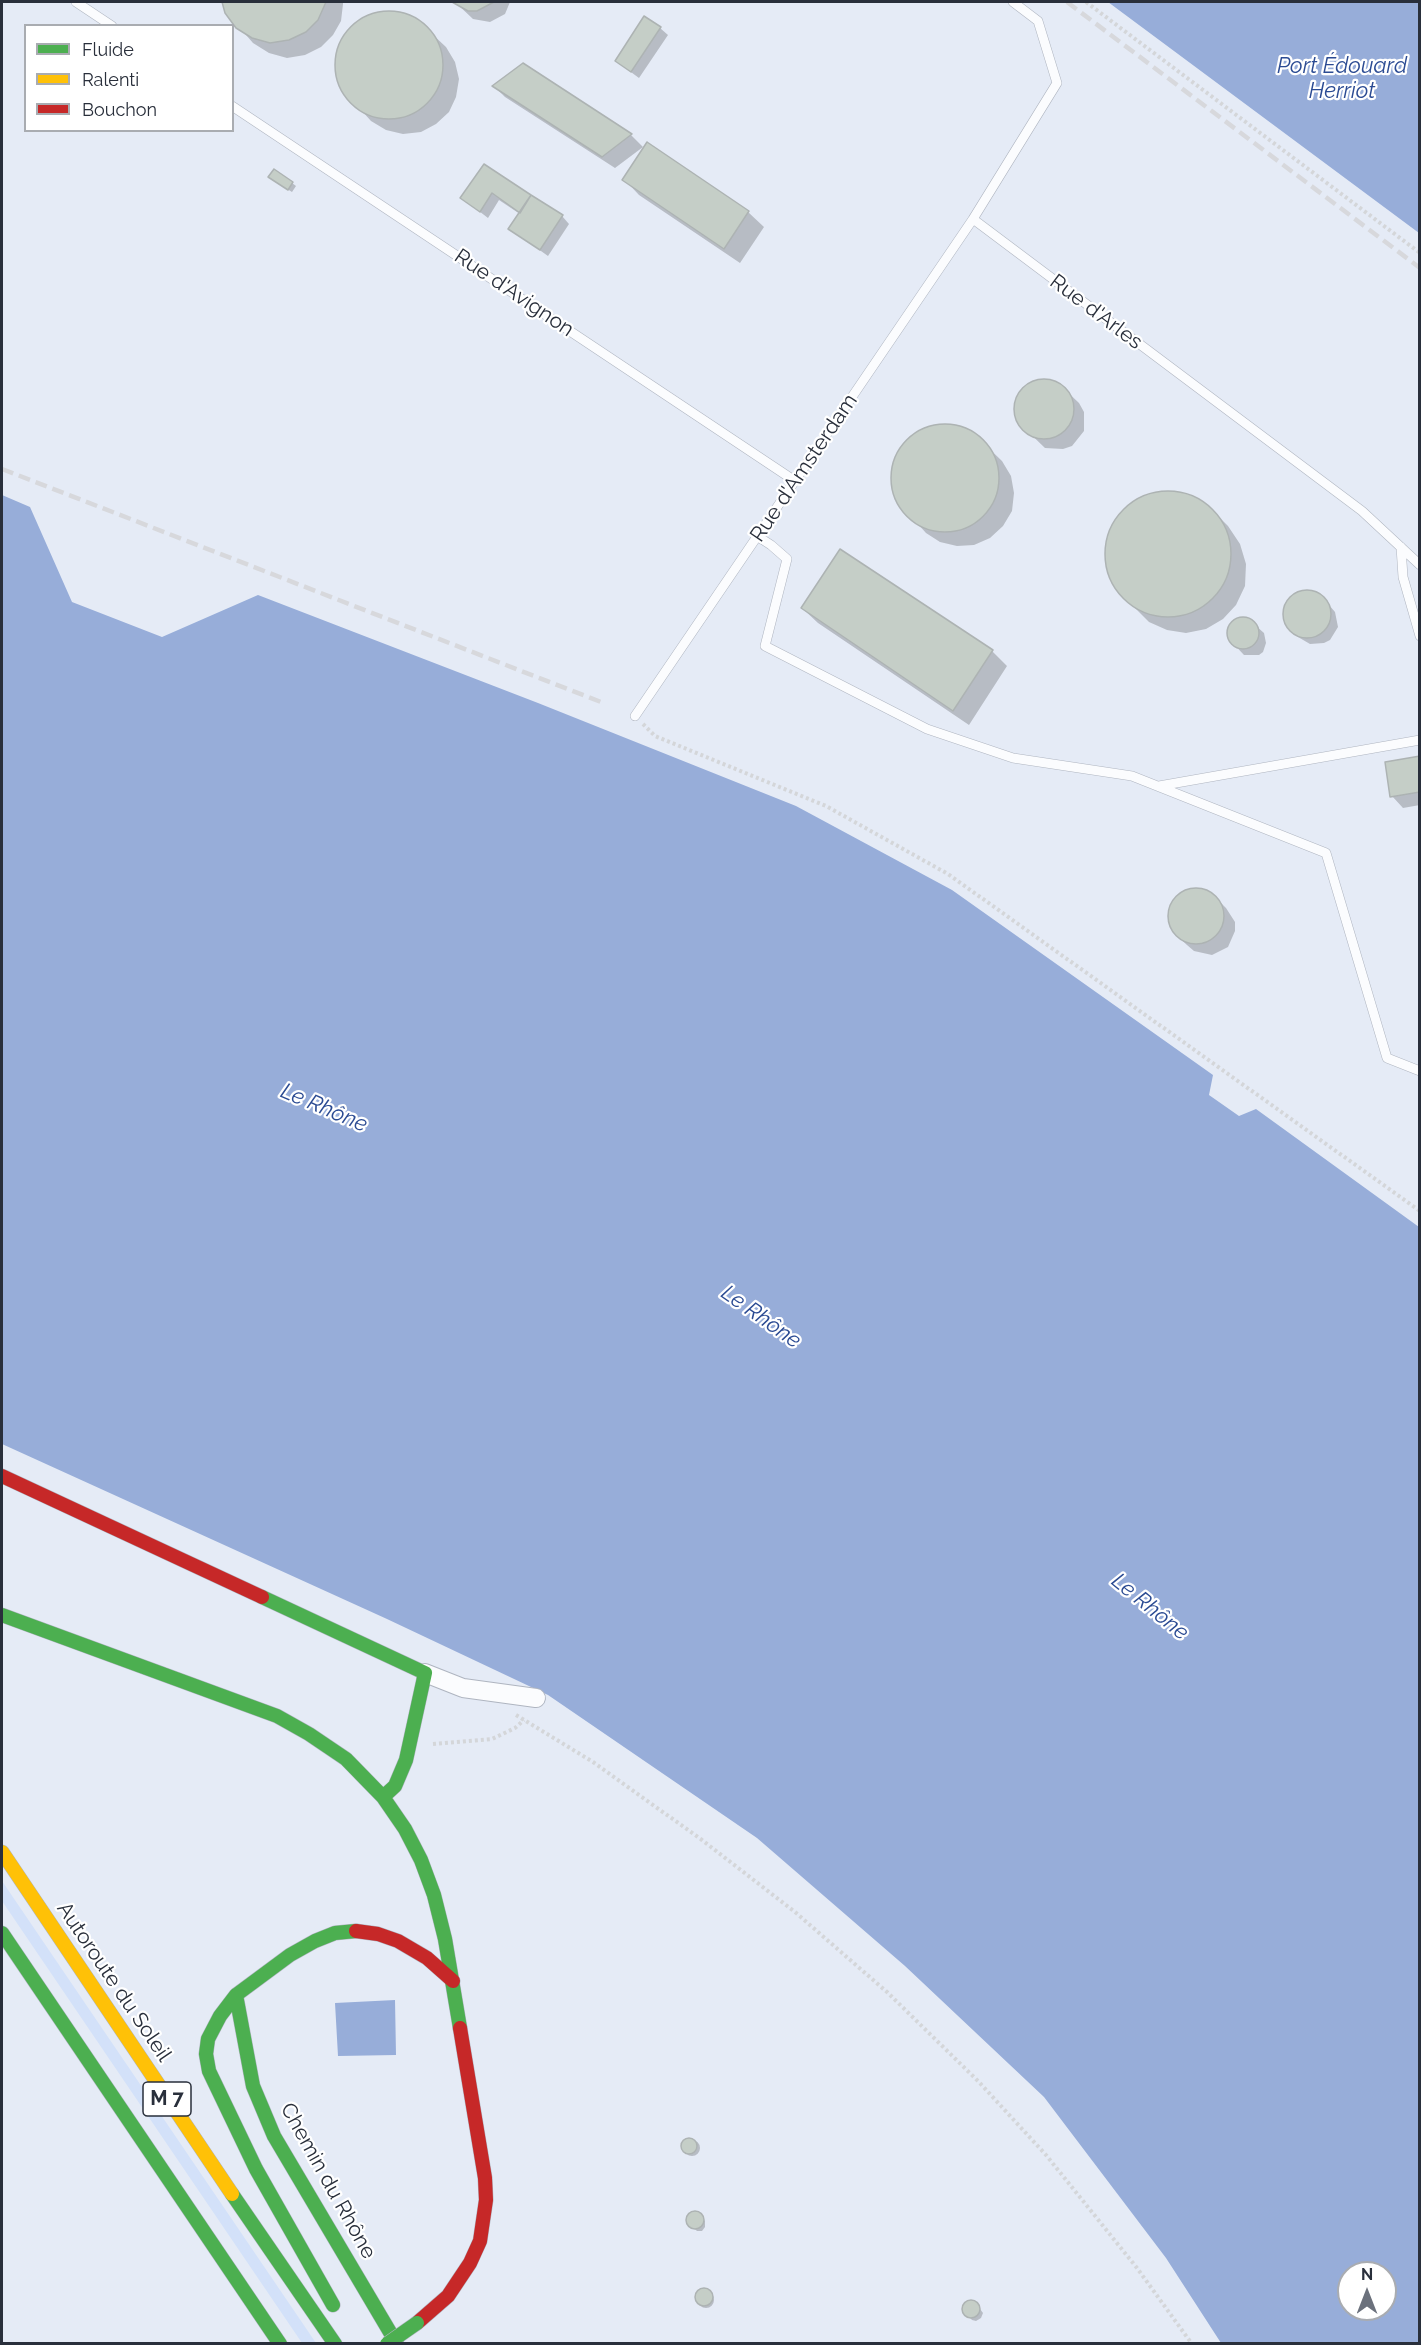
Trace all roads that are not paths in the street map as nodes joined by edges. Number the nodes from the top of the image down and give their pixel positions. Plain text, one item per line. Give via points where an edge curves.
1 (76, 2) edge
2 (1012, 2) edge
3 (109, 24) edge
4 (234, 107) edge
5 (972, 219) junction
6 (795, 481) junction
7 (758, 536) junction
8 (1401, 547) junction
9 (1419, 565) edge
10 (1419, 636) edge
11 (635, 716) road end
12 (1419, 740) edge
13 (1159, 786) junction
14 (1419, 1071) edge
15 (2, 1476) edge
16 (2, 1615) edge
17 (425, 1673) junction
18 (536, 1698) dead end
19 (383, 1797) junction
20 (2, 1851) edge
21 (2, 1933) edge
22 (453, 1981) junction
23 (236, 1995) junction
24 (337, 2313) dead end
25 (280, 2343) edge
26 (335, 2343) edge
27 (387, 2343) edge
28 (397, 2343) edge

1 - 3 lane
2 - 5 lane via 1038,21 1057,83
4 - 6 lane, Rue d'Avignon
5 - 6 lane, Rue d'Amsterdam
5 - 8 lane, Rue d'Arles via 1362,511
6 - 7 lane, Rue d'Amsterdam
7 - 11 lane, Rue d'Amsterdam
7 - 13 lane via 787,559 765,646 927,729 1012,758 1132,776
8 - 9 lane, Rue d'Arles
8 - 10 lane via 1403,577
12 - 13 lane
13 - 14 lane via 1326,853 1387,1058
15 - 17 main road
16 - 19 main road via 276,1716 346,1759
17 - 18 street via 463,1688
17 - 19 main road via 408,1748 395,1786
19 - 22 main road via 405,1829 431,1886
20 - 26 main road, Autoroute du Soleil / M 7
21 - 25 main road, M 7
22 - 23 main road via 427,1958 398,1941 358,1930 335,1932 315,1941
22 - 27 main road, bridge via 485,2178 484,2221 480,2241 460,2280 441,2303
23 - 24 main road via 208,2039 209,2071 256,2169
23 - 28 main road, Chemin du Rhône via 254,2086 274,2136

